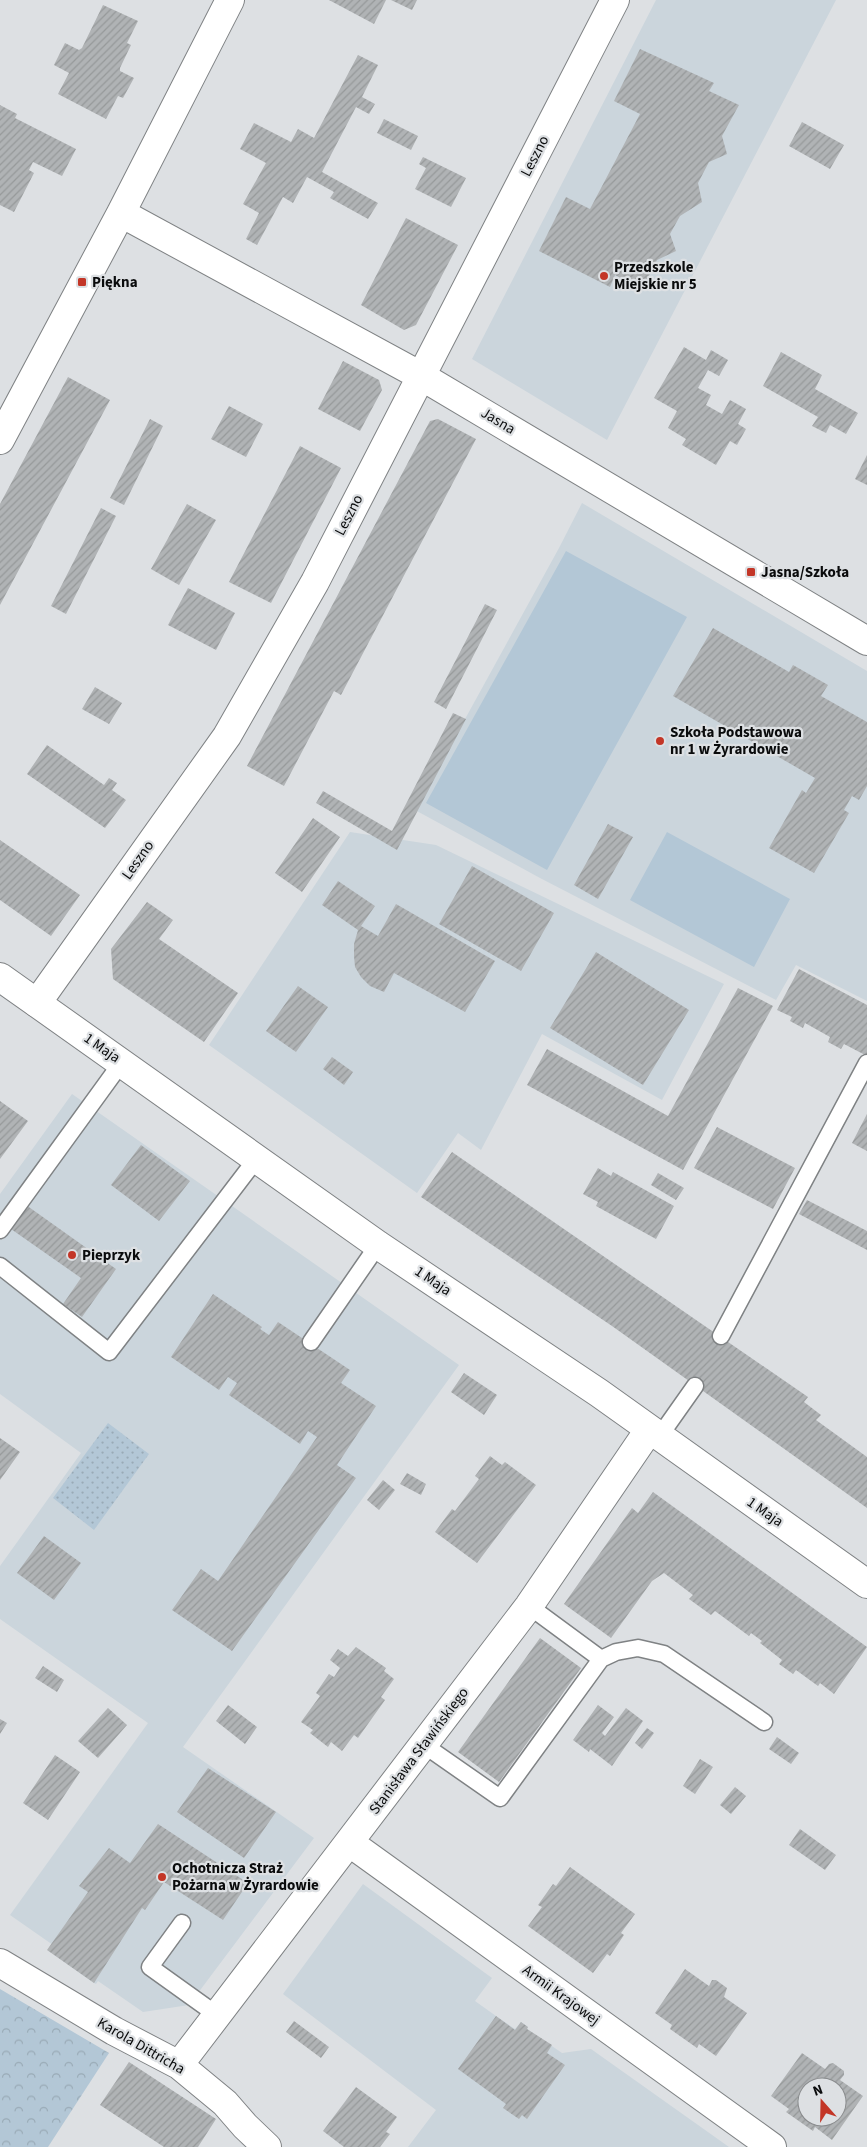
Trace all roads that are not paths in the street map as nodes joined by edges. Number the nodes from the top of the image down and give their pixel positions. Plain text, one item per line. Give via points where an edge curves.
1 (230, 0) edge
2 (615, 0) edge
3 (121, 214) junction
4 (421, 376) junction
5 (0, 440) edge
6 (867, 641) edge
7 (0, 977) edge
8 (37, 1003) junction
9 (122, 1062) junction
10 (867, 1063) edge
11 (256, 1158) junction
12 (0, 1230) edge
13 (378, 1245) junction
14 (0, 1266) edge
15 (721, 1336) dead end
16 (311, 1342) dead end
17 (695, 1386) dead end
18 (654, 1433) junction
19 (867, 1584) edge
20 (529, 1606) junction
21 (601, 1659) junction
22 (764, 1722) dead end
23 (424, 1745) junction
24 (350, 1843) junction
25 (182, 1924) dead end
26 (0, 1963) edge
27 (217, 2015) junction
28 (179, 2065) junction
29 (267, 2147) edge
30 (772, 2147) edge

1 - 3 street
2 - 4 street, Leszno
3 - 4 street, Jasna
3 - 5 street
4 - 6 street, Jasna
4 - 8 street, Leszno via 315,582 227,736
7 - 8 street, 1 Maja
8 - 9 street, 1 Maja
9 - 11 street, 1 Maja
9 - 12 lane
10 - 15 lane
11 - 13 street, 1 Maja
11 - 14 lane via 108,1352
13 - 16 lane
13 - 18 street, 1 Maja
17 - 18 lane
18 - 19 street, 1 Maja
18 - 20 street, Stanisława Sławińskiego
20 - 21 lane
20 - 23 street, Stanisława Sławińskiego
21 - 22 lane via 638,1648 664,1654
21 - 23 lane via 500,1798
23 - 24 street, Stanisława Sławińskiego
24 - 27 street, Stanisława Sławińskiego
24 - 30 street, Armii Krajowej
25 - 27 lane via 150,1967
26 - 28 street, Karola Dittricha via 114,2031
27 - 28 street, Stanisława Sławińskiego
28 - 29 street, Karola Dittricha via 226,2103

